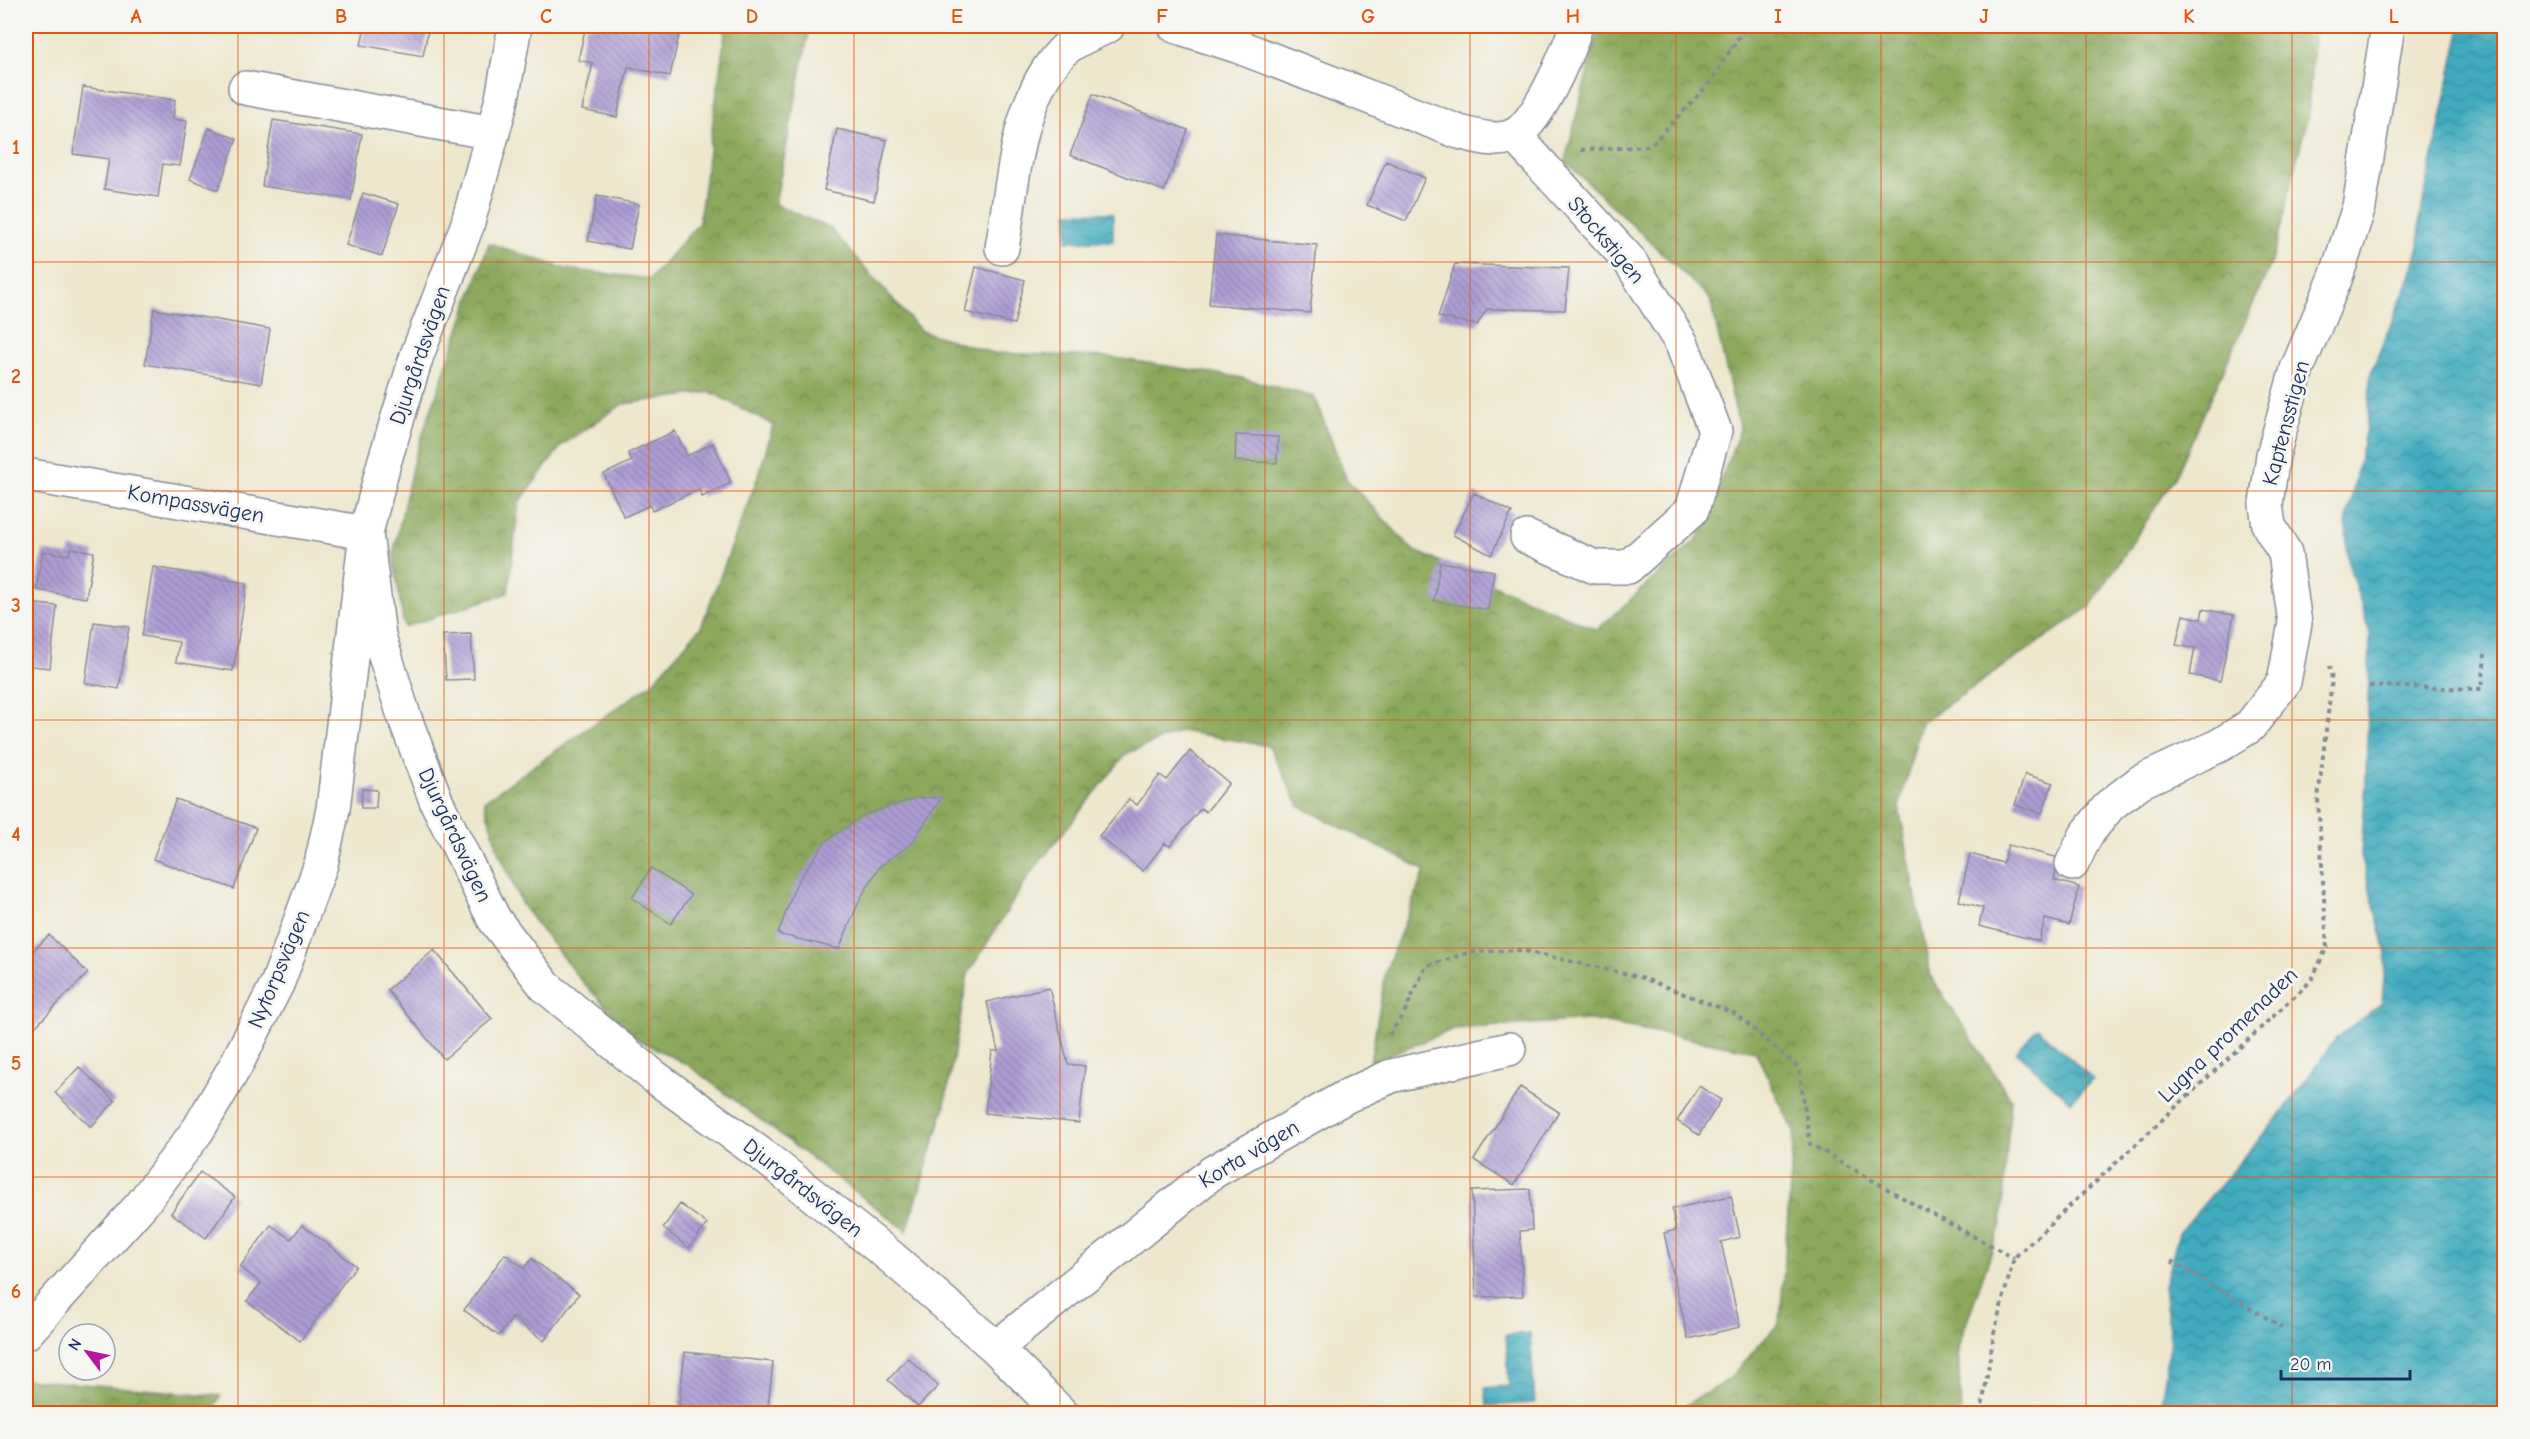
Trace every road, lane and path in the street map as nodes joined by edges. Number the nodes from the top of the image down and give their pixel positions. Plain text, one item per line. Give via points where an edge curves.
1 (515, 26) edge
2 (1108, 26) edge
3 (1175, 26) edge
4 (1576, 26) edge
5 (1746, 26) edge
6 (2388, 26) edge
7 (245, 88) dead end
8 (493, 133) junction
9 (1514, 135) junction
10 (1576, 150) dead end
11 (1002, 248) dead end
12 (26, 475) edge
13 (366, 533) junction
14 (1527, 537) dead end
15 (2485, 654) dead end
16 (2327, 658) dead end
17 (2369, 686) dead end
18 (2072, 864) dead end
19 (1386, 1040) dead end
20 (1509, 1049) dead end
21 (2014, 1258) junction
22 (2171, 1261) dead end
23 (2282, 1327) dead end
24 (26, 1333) edge
25 (996, 1348) junction
26 (1062, 1413) edge
27 (1981, 1413) edge

1 - 8 street, Djurgårdsvägen
2 - 11 street via 1062,51 1041,80 1023,127
3 - 9 street via 1459,132 1481,138
4 - 9 street via 1550,89 1528,123
5 - 10 path via 1708,85 1650,146
6 - 18 street, Kaptensstigen via 2359,207 2336,277 2297,369 2273,455 2266,504 2269,526 2285,553 2295,623 2284,682 2250,726 2220,745 2140,782 2110,805 2086,835
7 - 8 street
8 - 13 street, Djurgårdsvägen via 467,226 417,355
9 - 14 street, Stockstigen via 1629,260 1682,344 1715,431 1692,510 1628,567 1595,567
12 - 13 street, Kompassvägen
13 - 24 street, Nytorpsvägen via 333,809 321,864 278,982 198,1130 142,1204
13 - 25 street, Djurgårdsvägen via 379,636 437,803 494,919 545,986 652,1075 766,1158 891,1257
15 - 17 path via 2482,688
16 - 21 path, Lugna promenaden via 2331,679 2318,799 2327,947 2312,981
19 - 21 path via 1426,966 1471,952 1521,950 1640,977 1736,1014 1799,1068 1810,1144
20 - 25 street, Korta vägen via 1391,1076 1347,1096 1213,1172
21 - 27 path via 1994,1333
22 - 23 path
25 - 26 street, Djurgårdsvägen

